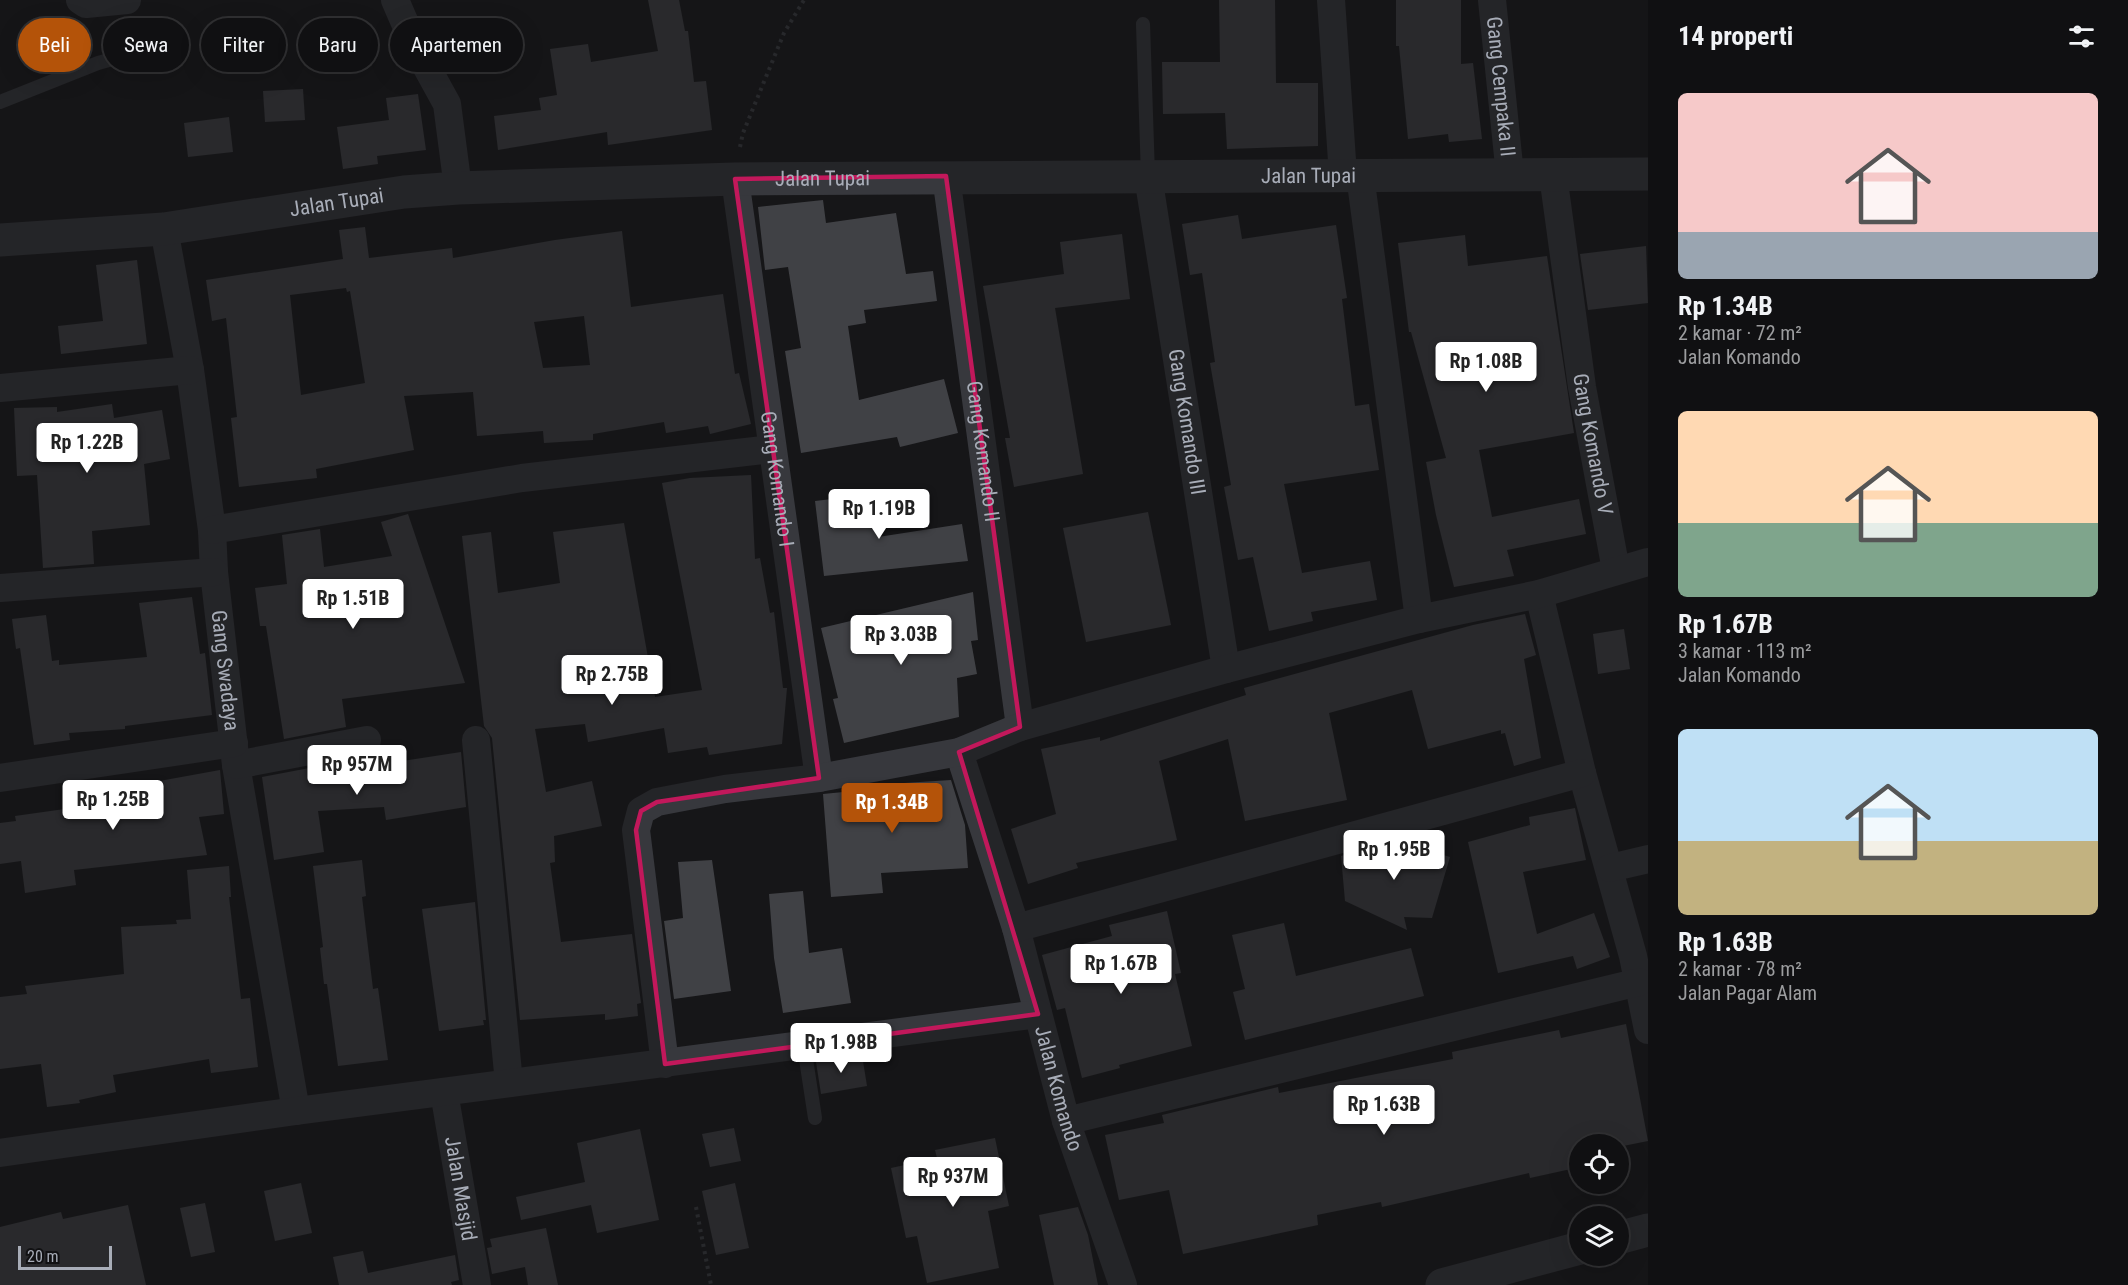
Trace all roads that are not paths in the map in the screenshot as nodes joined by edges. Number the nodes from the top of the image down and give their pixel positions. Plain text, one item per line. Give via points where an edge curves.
1 (80, 0) edge
2 (127, 0) edge
3 (395, 0) edge
4 (1331, 0) edge
5 (1492, 0) edge
6 (1143, 24) dead end
7 (103, 62) edge
8 (0, 102) edge
9 (1648, 174) edge
10 (1351, 175) junction
11 (1510, 175) junction
12 (1553, 175) junction
13 (946, 176) junction
14 (1148, 176) junction
15 (735, 178) junction
16 (458, 188) junction
17 (164, 229) junction
18 (0, 240) edge
19 (190, 370) junction
20 (0, 388) edge
21 (772, 449) junction
22 (212, 530) junction
23 (1648, 562) edge
24 (1616, 570) junction
25 (214, 572) junction
26 (0, 588) edge
27 (1539, 594) junction
28 (1419, 619) junction
29 (1226, 669) junction
30 (1020, 727) junction
31 (476, 740) dead end
32 (366, 741) dead end
33 (959, 752) junction
34 (235, 754) junction
35 (1582, 773) junction
36 (0, 778) edge
37 (819, 778) junction
38 (1648, 860) edge
39 (1610, 868) junction
40 (1016, 927) junction
41 (1640, 964) edge
42 (1038, 1014) junction
43 (1648, 1030) edge
44 (804, 1046) junction
45 (665, 1064) junction
46 (510, 1083) junction
47 (444, 1092) junction
48 (296, 1111) junction
49 (816, 1118) dead end
50 (1066, 1121) junction
51 (0, 1153) edge
52 (1648, 1230) edge
53 (1629, 1235) edge
54 (1569, 1251) edge
55 (477, 1285) edge
56 (1123, 1285) edge
57 (1442, 1285) edge

1 - 2 street via 86,4
3 - 16 street via 447,104
4 - 10 street
5 - 11 street, Gang Cempaka II
6 - 14 lane
7 - 8 lane
9 - 12 street, Jalan Tupai
10 - 11 street, Jalan Tupai
10 - 14 street, Jalan Tupai
10 - 28 street
11 - 12 street, Jalan Tupai
12 - 24 street, Gang Komando V via 1582,387
13 - 14 street, Jalan Tupai
13 - 15 street, Jalan Tupai
13 - 30 street, Gang Komando II
14 - 29 street, Gang Komando III
15 - 16 street, Jalan Tupai
15 - 21 street, Gang Komando I
16 - 17 street, Jalan Tupai via 404,192
17 - 18 street, Jalan Tupai
17 - 19 street, Gang Swadaya
19 - 20 street
19 - 22 street, Gang Swadaya
21 - 22 street via 522,478
21 - 37 street, Gang Komando I
22 - 25 street, Gang Swadaya
23 - 24 street
24 - 27 street
25 - 26 street
25 - 34 street, Gang Swadaya
27 - 28 street
27 - 35 street
28 - 29 street
29 - 30 street
30 - 33 street
31 - 46 street
32 - 34 street
33 - 37 street
33 - 40 street, Jalan Komando
34 - 36 street
34 - 48 street, Gang Swadaya
35 - 39 street
35 - 40 street
37 - 45 street via 726,789 657,802 641,811 636,830
38 - 39 street
39 - 41 street
40 - 42 street, Jalan Komando
41 - 43 street
41 - 50 street
42 - 44 street
42 - 50 street, Jalan Komando
44 - 45 street
44 - 49 lane
45 - 46 street
46 - 47 street
47 - 48 street
47 - 55 street, Jalan Masjid
48 - 51 street
50 - 56 street, Jalan Komando
52 - 53 street
54 - 57 street

